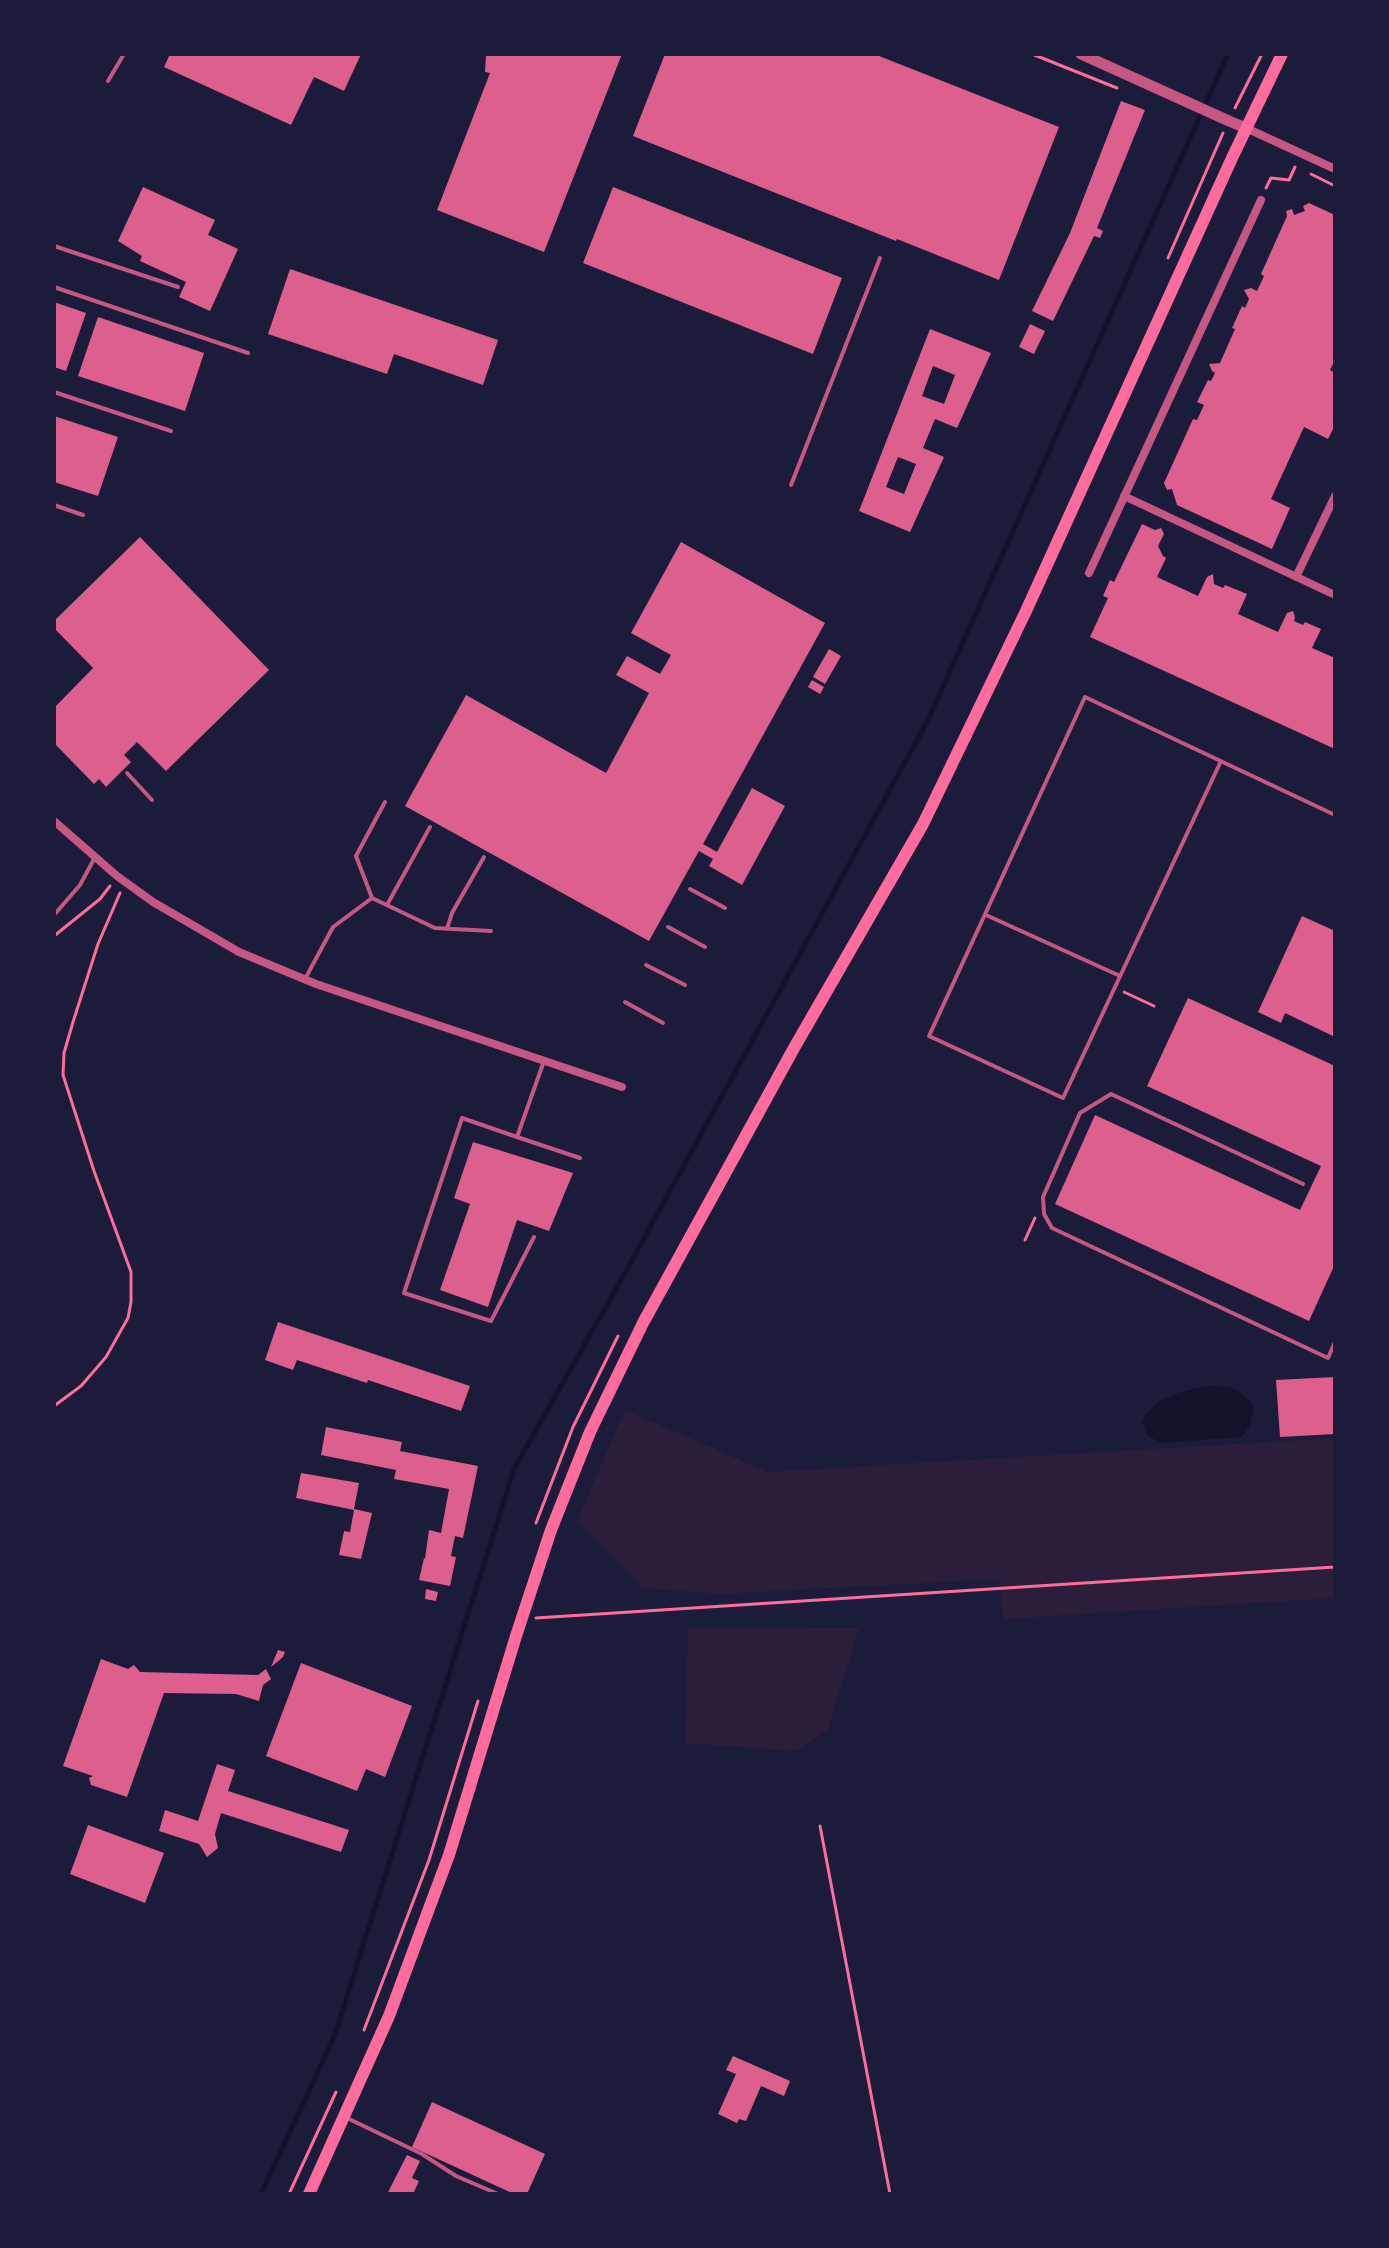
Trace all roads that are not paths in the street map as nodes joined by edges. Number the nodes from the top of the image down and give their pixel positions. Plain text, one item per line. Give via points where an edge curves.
1 (124, 54) edge
2 (1081, 54) edge
3 (1282, 54) edge
4 (108, 81) dead end
5 (1246, 128) junction
6 (1335, 169) edge
7 (1261, 200) road end
8 (54, 246) edge
9 (880, 258) dead end
10 (54, 287) edge
11 (178, 287) dead end
12 (248, 353) dead end
13 (54, 392) edge
14 (171, 431) dead end
15 (791, 485) dead end
16 (1124, 496) junction
17 (1335, 496) edge
18 (54, 505) edge
19 (83, 515) dead end
20 (1089, 573) dead end
21 (1296, 577) junction
22 (1335, 595) edge
23 (1221, 761) junction
24 (127, 773) dead end
25 (152, 800) dead end
26 (385, 802) dead end
27 (1335, 815) edge
28 (54, 821) edge
29 (430, 827) dead end
30 (484, 857) dead end
31 (95, 858) junction
32 (690, 889) dead end
33 (372, 898) junction
34 (387, 905) junction
35 (725, 908) dead end
36 (54, 915) edge
37 (986, 915) junction
38 (668, 927) dead end
39 (447, 929) junction
40 (491, 931) dead end
41 (705, 947) dead end
42 (646, 965) dead end
43 (1120, 976) junction
44 (305, 979) junction
45 (685, 985) dead end
46 (625, 1002) dead end
47 (663, 1023) dead end
48 (544, 1061) junction
49 (622, 1087) dead end
50 (517, 1137) junction
51 (580, 1158) dead end
52 (1303, 1184) dead end
53 (534, 1237) dead end
54 (1335, 1342) edge
55 (345, 2117) junction
56 (309, 2194) edge
57 (498, 2194) edge

1 - 4 lane
2 - 5 street
3 - 5 main road
5 - 6 street
5 - 55 main road via 1033,597 923,824 794,1048 590,1432 551,1530 449,1855
7 - 16 street
8 - 11 lane
9 - 15 lane
10 - 12 lane
13 - 14 lane
16 - 20 street
16 - 21 street
17 - 21 street
18 - 19 lane
21 - 22 street
23 - 27 lane
23 - 37 lane via 1085,697
23 - 43 lane
24 - 25 lane
26 - 33 lane via 356,856
28 - 31 street
29 - 34 lane
30 - 39 lane
31 - 36 lane
31 - 44 street via 210,936
32 - 35 lane
33 - 34 lane
33 - 44 lane via 333,927
34 - 39 lane
37 - 43 lane
37 - 43 lane via 929,1036 1063,1098
38 - 41 lane
39 - 40 lane
42 - 45 lane
44 - 48 street
46 - 47 lane
48 - 49 street
48 - 50 lane
50 - 51 lane
50 - 53 lane via 462,1118 404,1293 491,1321
52 - 54 lane via 1111,1094 1080,1113 1043,1197 1044,1214 1052,1228 1328,1358
55 - 56 main road
55 - 57 lane

